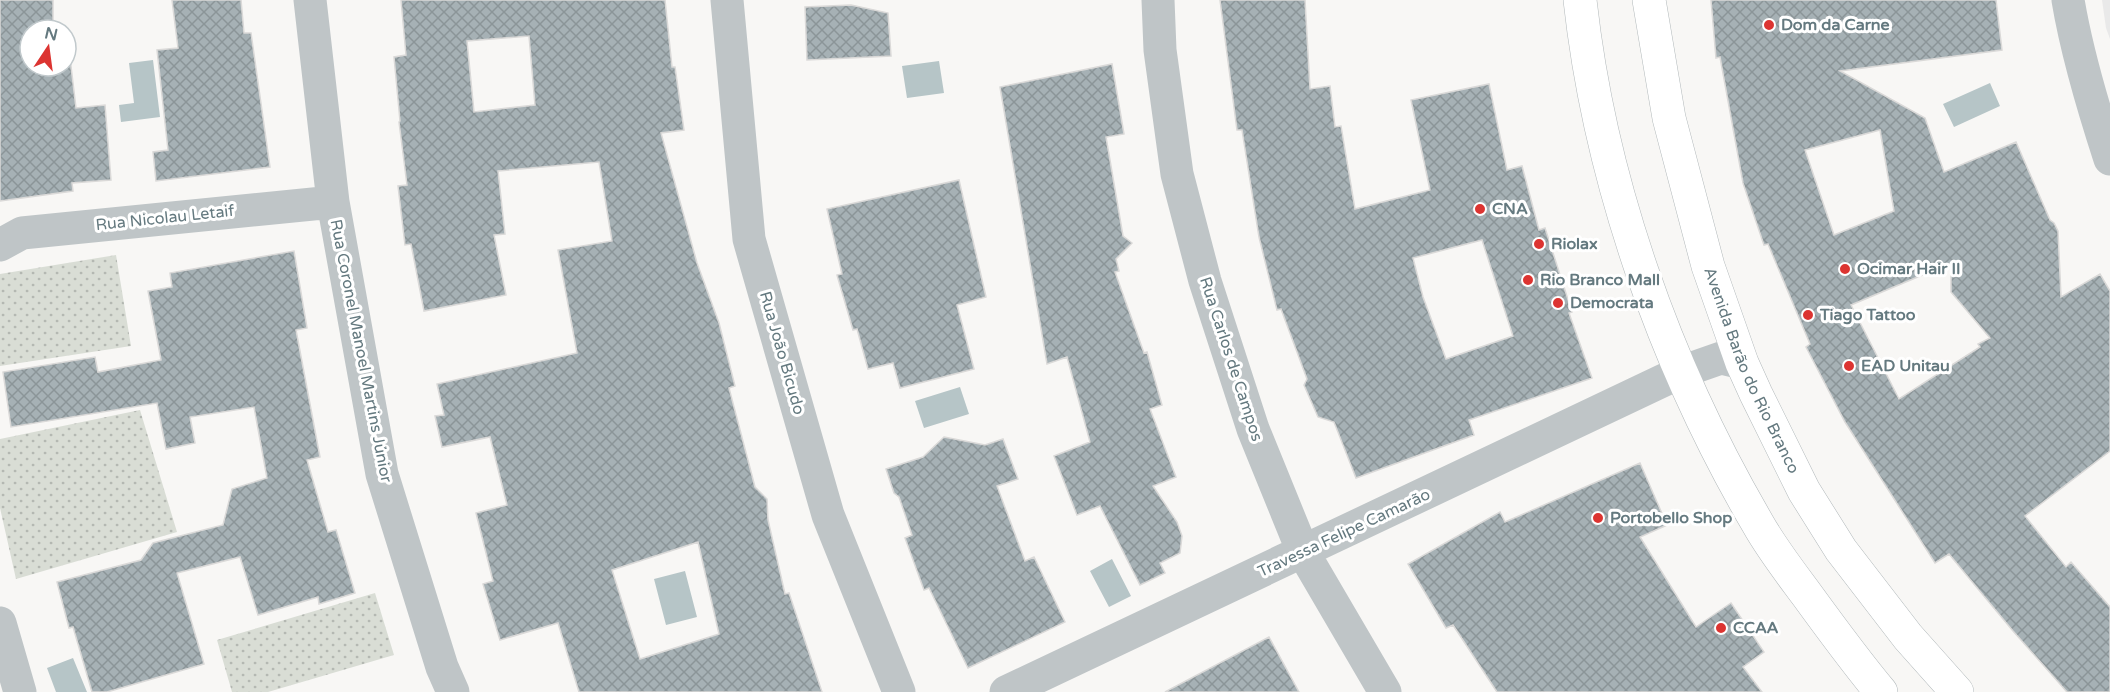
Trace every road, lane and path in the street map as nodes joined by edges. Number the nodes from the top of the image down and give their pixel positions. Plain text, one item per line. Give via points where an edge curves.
1 (310, 0) edge
2 (727, 0) edge
3 (1158, 0) edge
4 (1580, 0) edge
5 (1649, 0) edge
6 (2068, 0) edge
7 (2110, 159) edge
8 (333, 202) junction
9 (7, 236) edge
10 (1742, 363) junction
11 (1681, 372) junction
12 (1303, 552) junction
13 (0, 623) edge
14 (20, 692) edge
15 (453, 692) edge
16 (899, 692) edge
17 (1006, 692) edge
18 (1385, 692) edge
19 (1881, 692) edge
20 (1957, 692) edge

1 - 8 street, Rua Coronel Manoel Martins Júnior
2 - 16 street, Rua João Bicudo via 750,239 828,515
3 - 12 street, Rua Carlos de Campos via 1160,50 1177,174 1205,281 1253,429
4 - 11 main road via 1595,101 1619,196
5 - 10 main road, Avenida Barão do Rio Branco via 1669,118 1708,266
6 - 7 street via 2090,100
8 - 9 street, Rua Nicolau Letaif
8 - 15 street, Rua Coronel Manoel Martins Júnior via 382,474
10 - 11 street, Travessa Felipe Camarão via 1721,358
10 - 20 main road, Avenida Barão do Rio Branco via 1804,491 1841,550 1908,637
11 - 12 street, Travessa Felipe Camarão
11 - 19 main road via 1759,526 1853,659
12 - 17 street, Travessa Felipe Camarão
12 - 18 street, Rua Carlos de Campos
13 - 14 street

